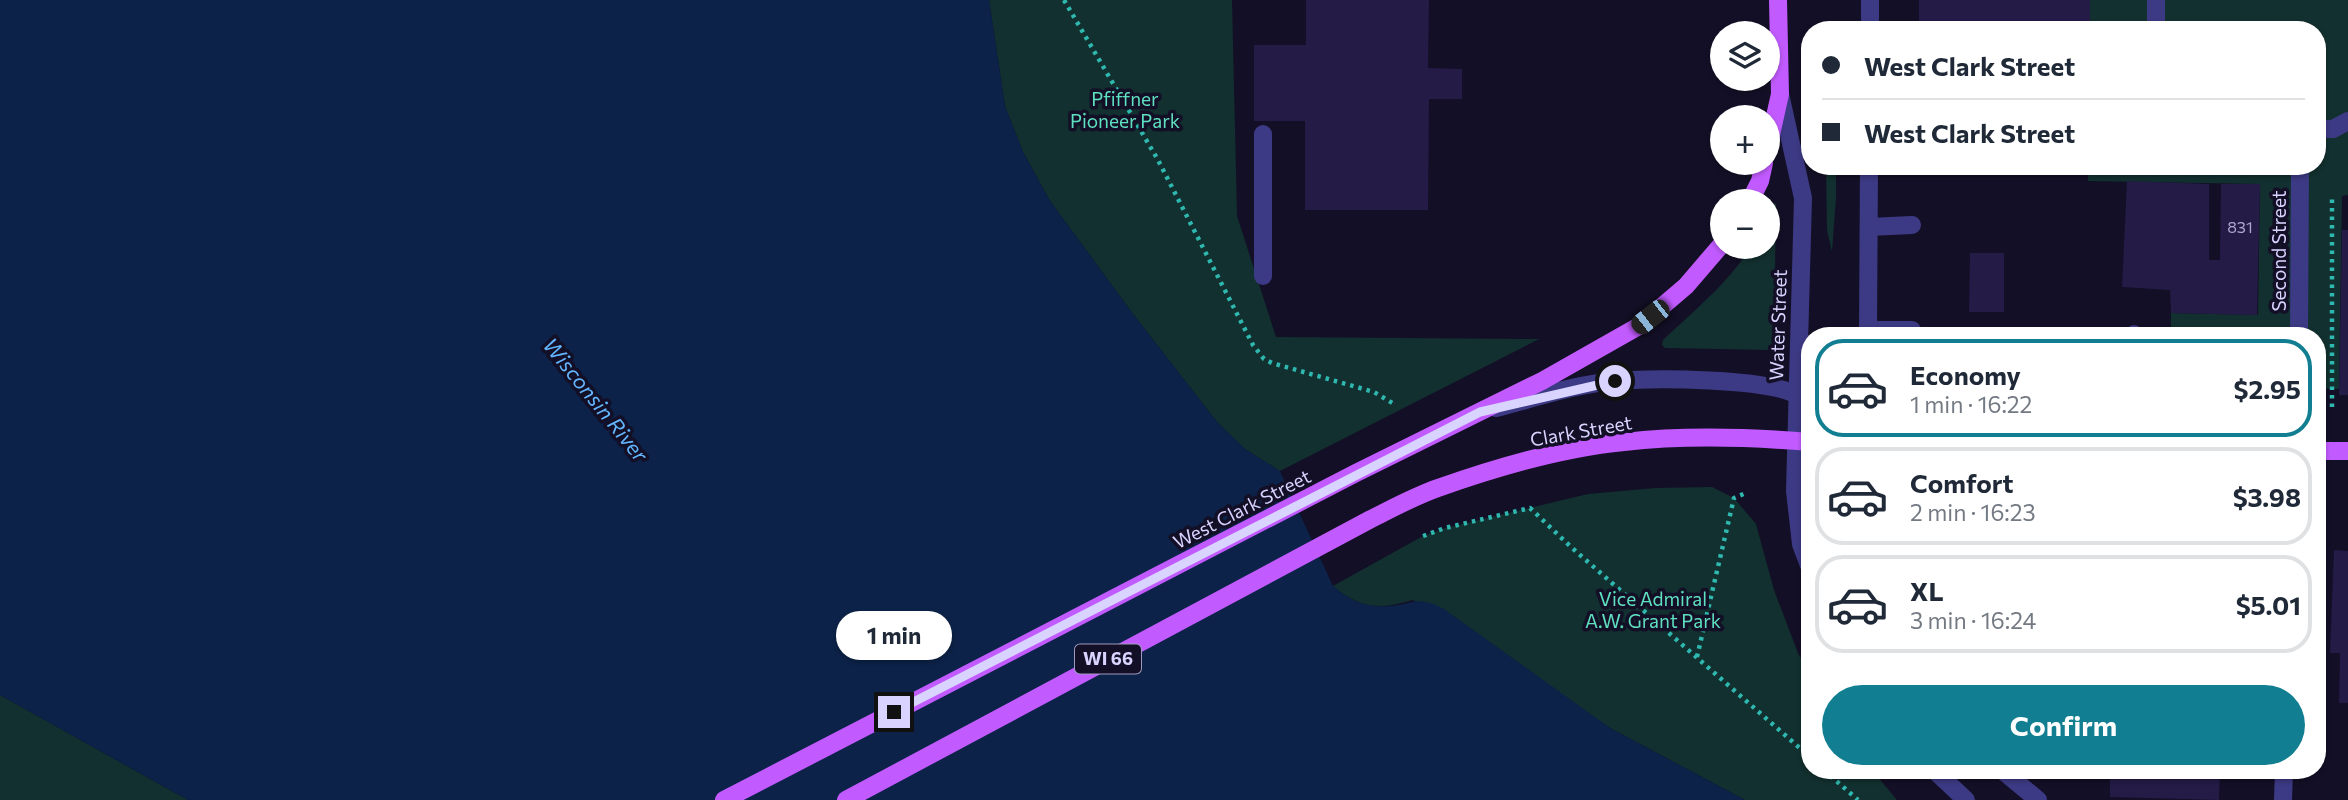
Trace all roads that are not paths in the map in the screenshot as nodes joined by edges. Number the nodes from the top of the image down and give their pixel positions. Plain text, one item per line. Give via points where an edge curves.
1 (1779, 0) edge
2 (1870, 0) edge
3 (2156, 0) edge
4 (1870, 21) edge
5 (2156, 21) edge
6 (1780, 94) junction
7 (1778, 105) edge
8 (2348, 121) edge
9 (2326, 129) edge
10 (1263, 134) dead end
11 (1869, 175) edge
12 (2300, 175) edge
13 (1912, 225) dead end
14 (1869, 227) junction
15 (1710, 258) edge
16 (1263, 276) dead end
17 (1803, 327) edge
18 (1867, 327) edge
19 (2300, 327) edge
20 (1801, 399) edge
21 (1480, 412) junction
22 (1801, 441) edge
23 (1801, 448) edge
24 (2326, 451) edge
25 (2348, 451) edge
26 (1801, 544) edge
27 (1944, 779) edge
28 (2012, 779) edge
29 (2284, 779) edge
30 (724, 800) edge
31 (846, 800) edge
32 (1966, 800) edge
33 (2038, 800) edge
34 (2283, 800) edge

1 - 6 main road, Water Street
2 - 4 street
3 - 5 street
6 - 7 main road
6 - 17 street, Water Street via 1803,198
8 - 9 street
10 - 16 street
11 - 14 street
12 - 19 street, Second Street
13 - 14 street
14 - 18 street
15 - 21 main road, WI 66 via 1686,286 1639,326
20 - 21 street, West Clark Street via 1752,384 1615,381
21 - 30 main road, West Clark Street / WI 66
22 - 31 main road, Clark Street / WI 66 via 1709,437 1622,442 1495,470 1436,489 1370,519
23 - 26 street, Water Street via 1795,491
24 - 25 main road
27 - 32 street
28 - 33 street
29 - 34 street

